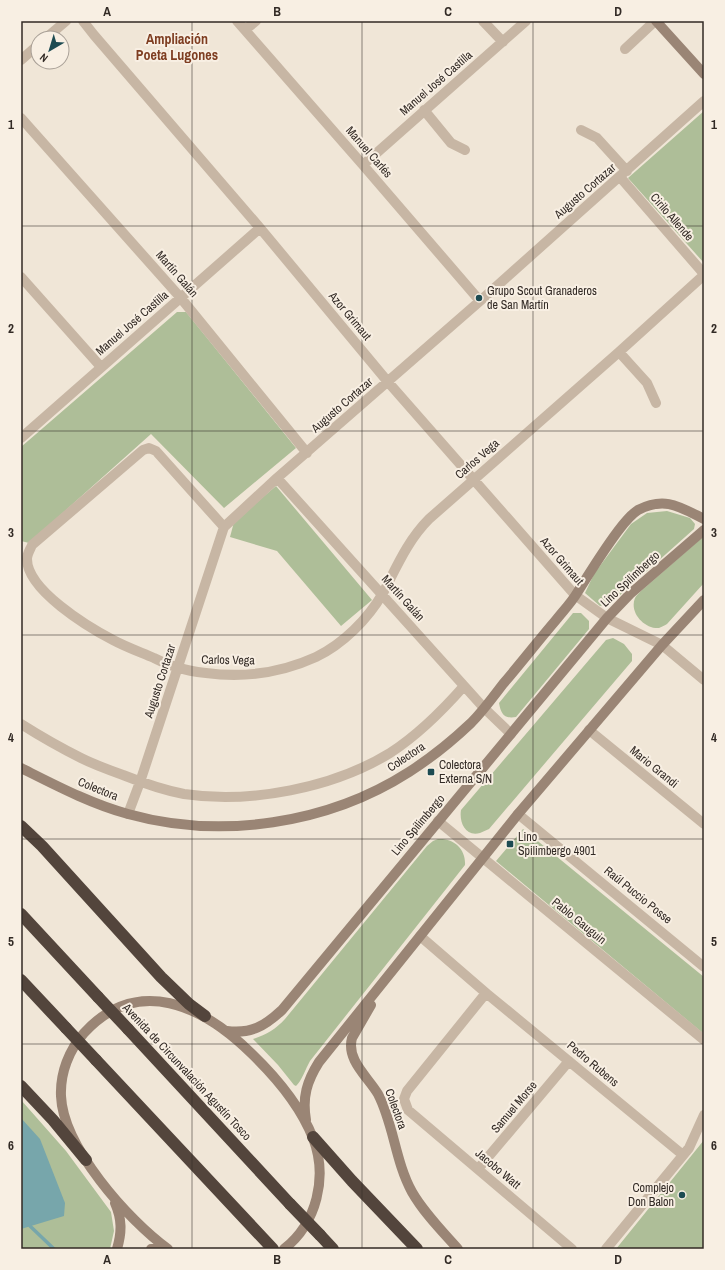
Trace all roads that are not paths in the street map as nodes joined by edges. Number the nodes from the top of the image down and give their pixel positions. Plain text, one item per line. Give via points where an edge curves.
1 (66, 21) edge
2 (83, 21) edge
3 (237, 21) edge
4 (256, 21) edge
5 (483, 21) edge
6 (526, 21) edge
7 (656, 21) edge
8 (55, 30) edge
9 (246, 30) junction
10 (503, 42) junction
11 (625, 49) dead end
12 (30, 52) edge
13 (21, 60) edge
14 (704, 74) edge
15 (704, 101) edge
16 (424, 110) junction
17 (21, 118) edge
18 (581, 130) dead end
19 (465, 150) dead end
20 (363, 165) junction
21 (624, 174) junction
22 (260, 228) junction
23 (704, 275) edge
24 (21, 276) edge
25 (180, 297) junction
26 (480, 302) junction
27 (619, 352) junction
28 (101, 367) junction
29 (388, 382) junction
30 (656, 403) dead end
31 (21, 438) edge
32 (307, 452) junction
33 (277, 478) junction
34 (473, 479) junction
35 (704, 520) edge
36 (224, 527) junction
37 (704, 530) edge
38 (24, 556) edge
39 (382, 594) junction
40 (575, 595) junction
41 (704, 600) edge
42 (607, 618) junction
43 (662, 645) junction
44 (178, 668) junction
45 (704, 680) edge
46 (464, 686) junction
47 (484, 708) junction
48 (21, 724) edge
49 (589, 730) junction
50 (511, 734) junction
51 (21, 768) edge
52 (140, 782) junction
53 (128, 814) junction
54 (518, 814) junction
55 (438, 821) junction
56 (704, 824) edge
57 (21, 826) edge
58 (482, 858) junction
59 (21, 914) edge
60 (420, 936) junction
61 (704, 967) edge
62 (388, 975) junction
63 (21, 980) edge
64 (486, 992) junction
65 (205, 1016) junction
66 (227, 1031) junction
67 (704, 1040) edge
68 (569, 1061) junction
69 (21, 1086) edge
70 (704, 1115) edge
71 (307, 1125) junction
72 (313, 1137) junction
73 (683, 1155) junction
74 (86, 1160) junction
75 (478, 1169) junction
76 (113, 1197) junction
77 (117, 1249) edge
78 (151, 1249) edge
79 (158, 1249) edge
80 (168, 1249) edge
81 (273, 1249) edge
82 (284, 1249) edge
83 (333, 1249) edge
84 (417, 1249) edge
85 (458, 1249) edge
86 (572, 1249) edge
87 (606, 1249) edge

1 - 8 street
2 - 22 street, Azor Grimaut
3 - 9 street, Manuel Carlés
4 - 9 street
5 - 10 street
6 - 10 street, Manuel José Castilla
7 - 11 street
7 - 14 main road
9 - 20 street, Manuel Carlés
10 - 16 street, Manuel José Castilla
12 - 13 street
15 - 21 street, Augusto Cortazar
16 - 19 street via 451,143
16 - 20 street, Manuel José Castilla
17 - 25 street, Martín Galán
18 - 21 street, Cirilo Allende via 597,138
20 - 26 street, Manuel Carlés
21 - 23 street, Cirilo Allende
21 - 26 street, Augusto Cortazar
22 - 25 street, Manuel José Castilla
22 - 29 street, Azor Grimaut
23 - 27 street, Carlos Vega
24 - 28 street
25 - 28 street, Manuel José Castilla
25 - 32 street, Martín Galán
26 - 29 street, Augusto Cortazar
27 - 30 street via 646,383
27 - 34 street, Carlos Vega
28 - 31 street, Manuel José Castilla
29 - 32 street, Augusto Cortazar
29 - 34 street, Azor Grimaut
32 - 33 street, Augusto Cortazar
33 - 36 street, Augusto Cortazar
33 - 39 street, Martín Galán
34 - 39 street, Carlos Vega via 420,528 399,560
34 - 40 street, Azor Grimaut
35 - 40 main road, Colectora via 664,502 636,511 606,546
36 - 38 street, Carlos Vega via 156,451 150,448 143,450 32,546
36 - 44 street, Augusto Cortazar
37 - 42 main road, Lino Spilimbergo via 630,594
38 - 44 street, Carlos Vega via 36,582 70,613 114,641
39 - 44 street, Carlos Vega via 358,626 336,645 290,667 248,675 207,674
39 - 46 street, Martín Galán
40 - 42 street, Azor Grimaut
40 - 47 main road, Colectora
41 - 43 main road
42 - 43 street, Azor Grimaut
42 - 50 main road, Lino Spilimbergo
43 - 45 street, Azor Grimaut
43 - 49 main road
44 - 52 street, Augusto Cortazar
46 - 47 street, Martín Galán
46 - 52 street via 417,733 390,753 358,769 314,785 264,794 210,797 183,794
47 - 50 street, Martín Galán
47 - 53 main road, Colectora via 442,748 408,773 353,800 315,813 272,822 225,826 177,824
48 - 52 street via 82,759
49 - 54 main road
49 - 56 street, Mario Grandi
50 - 55 main road, Lino Spilimbergo
51 - 53 main road, Colectora via 81,797
52 - 53 street, Augusto Cortazar
54 - 58 main road
54 - 61 street, Raúl Puccio Posse
55 - 58 street, Pablo Gauguin
55 - 66 main road, Lino Spilimbergo via 273,1018 266,1024 250,1030
57 - 65 highway via 161,977
58 - 60 main road
58 - 67 street, Pablo Gauguin
59 - 83 highway, Avenida de Circunvalación Agustín Tosco, bridge
60 - 62 main road
60 - 64 street, Pedro Rubens
62 - 71 main road via 312,1073 305,1097
62 - 85 main road, Colectora via 352,1038 351,1050 382,1103 403,1174 412,1192
63 - 81 highway, bridge
64 - 68 street, Pedro Rubens
64 - 75 street, Jacobo Watt via 407,1091 404,1099 408,1110
65 - 66 main road
65 - 74 main road via 170,1003 144,1001 126,1005 107,1014 81,1037 66,1064 61,1096 64,1118
66 - 71 main road via 269,1070 294,1102
68 - 73 street, Pedro Rubens
68 - 75 street, Samuel Morse
69 - 74 highway
70 - 73 street via 689,1148
71 - 72 main road
72 - 82 main road via 320,1168 318,1196 304,1227
72 - 84 highway
73 - 87 street
74 - 76 main road
75 - 86 street, Jacobo Watt
76 - 77 main road via 121,1223
76 - 80 main road
78 - 79 main road

